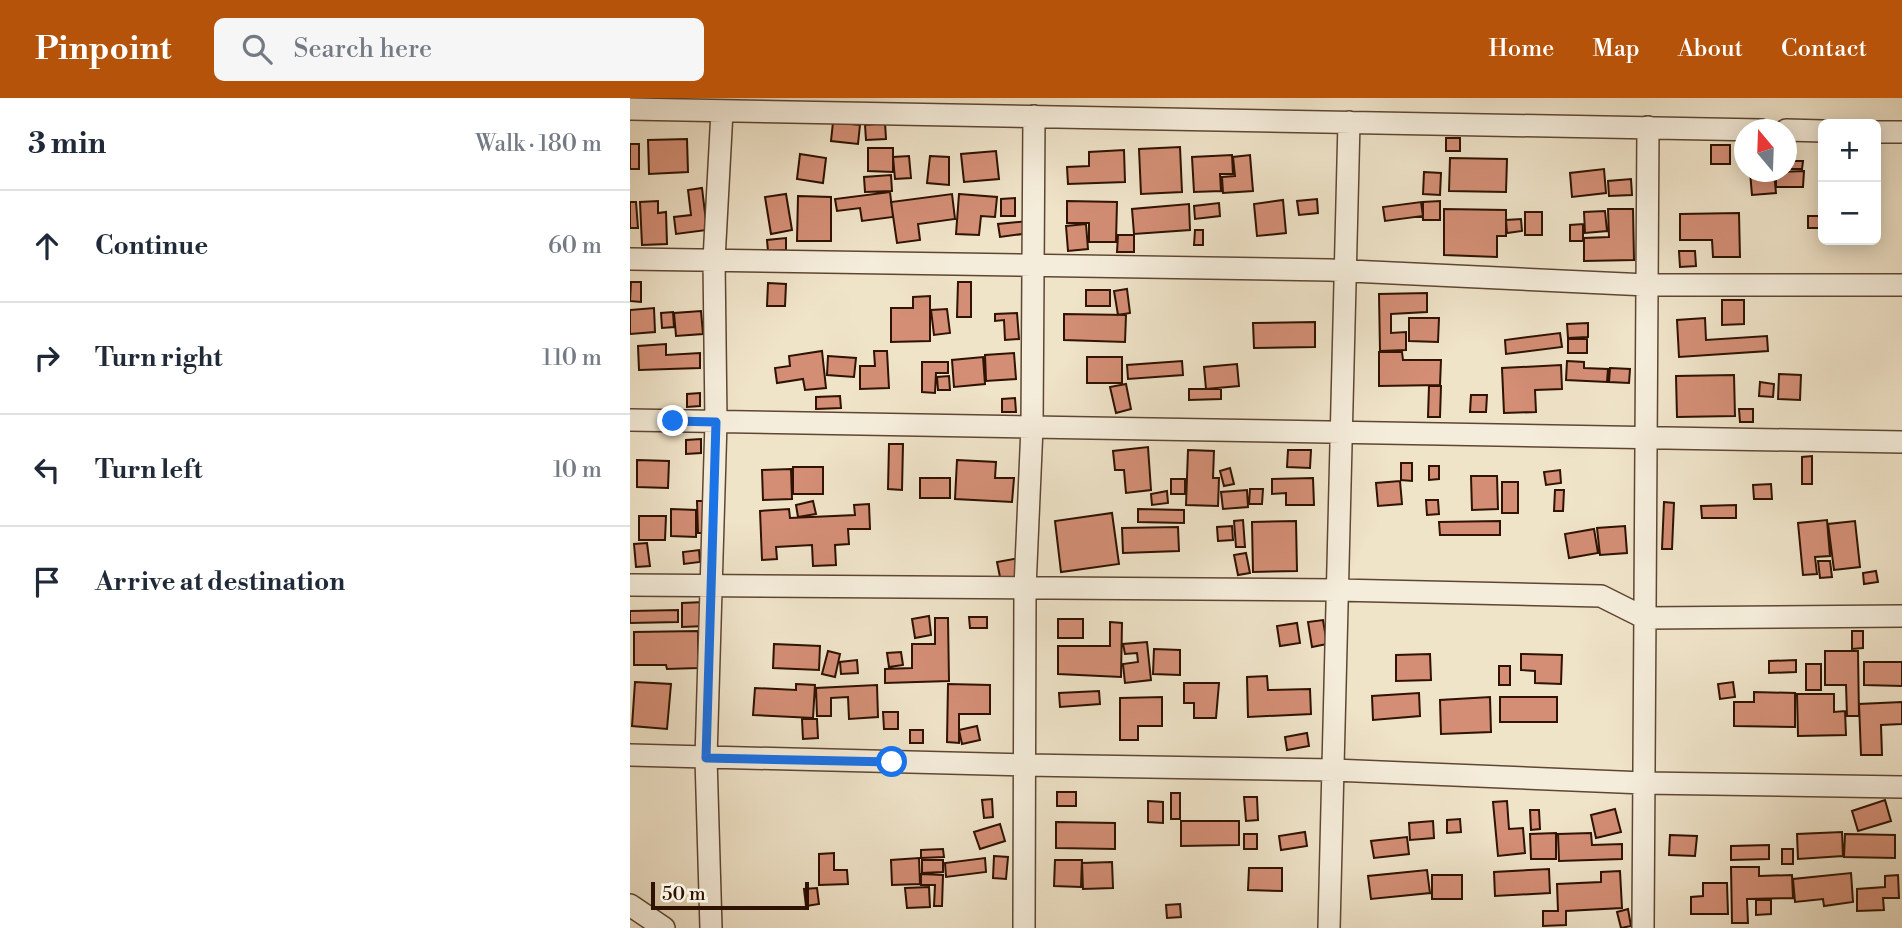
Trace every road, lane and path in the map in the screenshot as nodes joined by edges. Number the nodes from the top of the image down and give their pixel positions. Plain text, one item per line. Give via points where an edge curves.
1 (630, 109) edge
2 (722, 111) junction
3 (1034, 116) junction
4 (1349, 122) junction
5 (1648, 127) junction
6 (1734, 129) edge
7 (1797, 130) edge
8 (1818, 131) edge
9 (1881, 132) edge
10 (1902, 132) edge
11 (630, 259) edge
12 (713, 260) junction
13 (1032, 265) junction
14 (1345, 271) junction
15 (1647, 285) junction
16 (1902, 285) edge
17 (630, 420) edge
18 (716, 422) junction
19 (1031, 427) junction
20 (1341, 433) junction
21 (1646, 438) junction
22 (1902, 442) edge
23 (630, 585) edge
24 (710, 586) junction
25 (1026, 588) junction
26 (1337, 590) junction
27 (1902, 616) edge
28 (1644, 618) junction
29 (630, 755) edge
30 (706, 758) junction
31 (1025, 765) junction
32 (1333, 770) junction
33 (1644, 783) junction
34 (1902, 788) edge
35 (630, 905) edge
36 (664, 928) edge
37 (711, 928) edge
38 (1024, 928) edge
39 (1329, 928) edge
40 (1643, 928) edge

1 - 2 street
2 - 3 street
2 - 12 street
3 - 4 street
3 - 13 street
4 - 5 street
4 - 14 street
5 - 6 street
5 - 15 street
7 - 8 street
9 - 10 street
11 - 12 street
12 - 13 street
12 - 18 street
13 - 14 street
13 - 19 street
14 - 15 street
14 - 20 street
15 - 16 street
15 - 21 street
17 - 18 street
18 - 19 street
18 - 24 street
19 - 20 street
19 - 25 street
20 - 21 street
20 - 26 street
21 - 22 street
21 - 28 street
23 - 24 street
24 - 25 street
24 - 30 street
25 - 26 street
25 - 31 street
26 - 28 street via 1601,596
26 - 32 street
27 - 28 street
28 - 33 street
29 - 30 street
30 - 31 street
30 - 37 street
31 - 32 street
31 - 38 street
32 - 33 street
32 - 39 street
33 - 34 street
33 - 40 street
35 - 36 street

